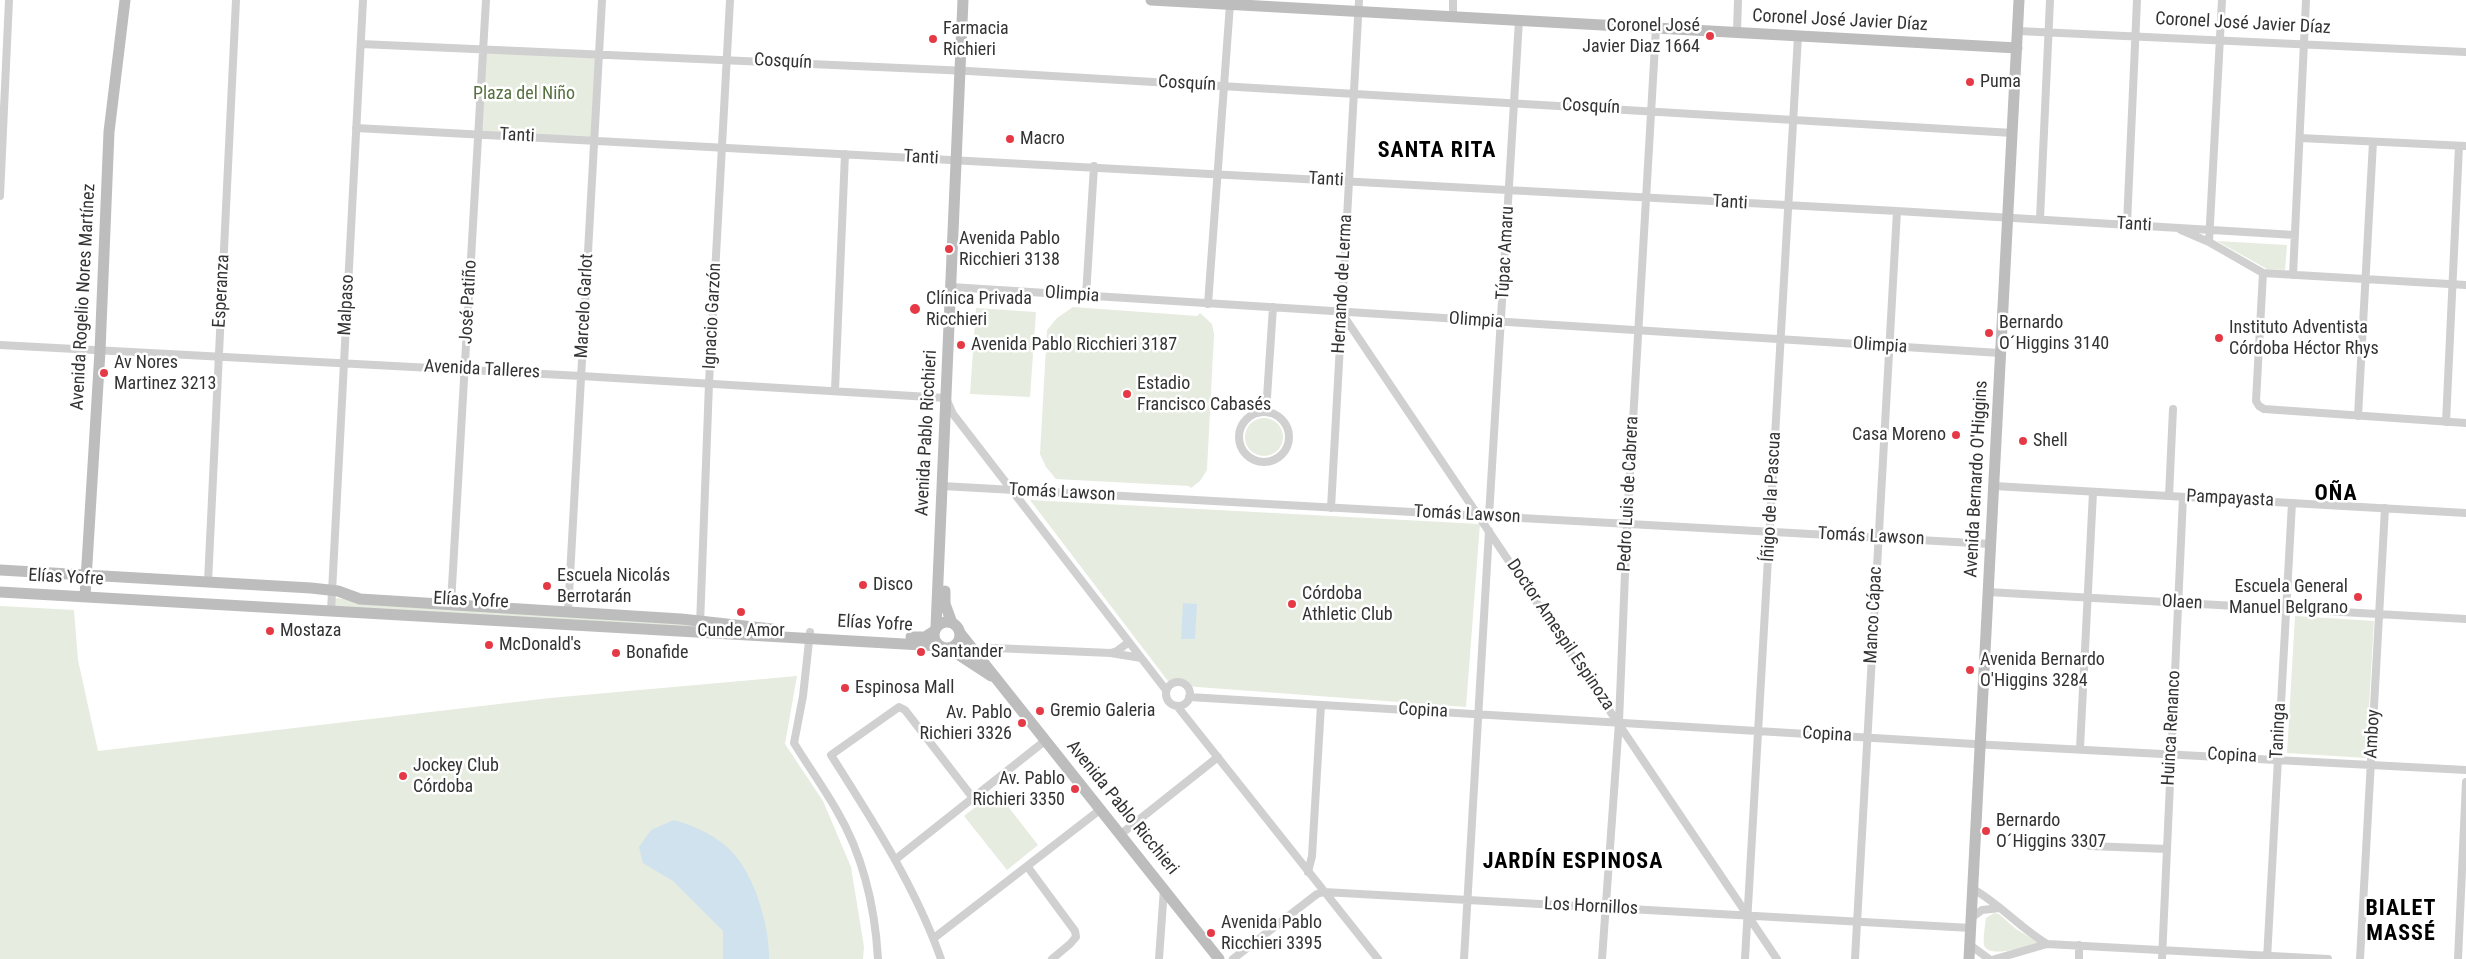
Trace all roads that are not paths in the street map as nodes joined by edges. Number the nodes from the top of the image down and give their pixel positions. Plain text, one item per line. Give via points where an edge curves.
1 (9, 0) edge
2 (125, 0) edge
3 (236, 0) edge
4 (363, 0) edge
5 (486, 0) edge
6 (602, 0) edge
7 (730, 0) edge
8 (963, 0) edge
9 (971, 0) edge
10 (1151, 0) edge
11 (1454, 0) edge
12 (1738, 0) edge
13 (2019, 0) edge
14 (2050, 0) edge
15 (2138, 0) edge
16 (2222, 0) edge
17 (2306, 0) edge
18 (1173, 1) edge
19 (1216, 2) edge
20 (1230, 4) junction
21 (1358, 6) edge
22 (1452, 17) junction
23 (1519, 20) junction
24 (1656, 28) junction
25 (1737, 32) junction
26 (2018, 32) junction
27 (2048, 33) junction
28 (1798, 36) junction
29 (2136, 37) junction
30 (2219, 41) junction
31 (361, 44) junction
32 (2304, 44) junction
33 (2017, 48) junction
34 (483, 49) junction
35 (2466, 52) edge
36 (598, 54) junction
37 (727, 60) junction
38 (964, 71) junction
39 (1222, 86) junction
40 (1354, 93) junction
41 (1514, 103) junction
42 (1651, 111) junction
43 (1794, 119) junction
44 (356, 128) junction
45 (2013, 133) junction
46 (478, 134) junction
47 (2300, 138) junction
48 (594, 140) junction
49 (2373, 142) junction
50 (2463, 146) edge
51 (722, 147) junction
52 (845, 154) junction
53 (960, 160) junction
54 (1094, 166) junction
55 (1217, 173) junction
56 (1349, 181) junction
57 (1509, 190) junction
58 (0, 196) edge
59 (1646, 199) junction
60 (1787, 206) junction
61 (1897, 211) junction
62 (2009, 217) junction
63 (2040, 219) junction
64 (2127, 224) junction
65 (2174, 227) junction
66 (2210, 229) junction
67 (2295, 235) junction
68 (2209, 242) junction
69 (2263, 273) junction
70 (2293, 275) junction
71 (2366, 279) junction
72 (2453, 284) junction
73 (2466, 285) edge
74 (955, 288) junction
75 (1086, 296) junction
76 (1208, 304) junction
77 (1273, 307) junction
78 (1342, 312) junction
79 (1502, 322) junction
80 (1638, 330) junction
81 (1781, 340) junction
82 (0, 345) edge
83 (1890, 346) junction
84 (100, 351) junction
85 (2000, 353) junction
86 (219, 356) junction
87 (344, 363) junction
88 (465, 369) junction
89 (581, 376) junction
90 (709, 383) junction
91 (835, 390) junction
92 (946, 398) junction
93 (2173, 409) dead end
94 (1266, 412) junction
95 (953, 414) junction
96 (2358, 416) junction
97 (2446, 422) junction
98 (2466, 423) edge
99 (946, 486) junction
100 (1994, 486) junction
101 (1013, 490) junction
102 (2093, 492) junction
103 (2169, 496) junction
104 (2183, 497) junction
105 (2292, 503) junction
106 (1331, 508) junction
107 (2385, 508) junction
108 (2466, 513) edge
109 (1479, 515) junction
110 (1489, 516) junction
111 (1627, 524) junction
112 (1489, 530) junction
113 (1770, 532) junction
114 (1879, 538) junction
115 (1991, 544) junction
116 (0, 570) edge
117 (86, 574) junction
118 (208, 582) junction
119 (332, 590) junction
120 (0, 592) edge
121 (1988, 592) junction
122 (85, 596) junction
123 (2088, 598) junction
124 (2178, 602) junction
125 (452, 604) junction
126 (2286, 608) junction
127 (331, 610) junction
128 (568, 612) junction
129 (2379, 614) junction
130 (2466, 618) edge
131 (952, 623) junction
132 (700, 626) junction
133 (935, 629) junction
134 (960, 633) junction
135 (809, 635) junction
136 (1129, 642) junction
137 (944, 647) junction
138 (976, 651) junction
139 (1111, 653) junction
140 (1142, 658) junction
141 (997, 680) junction
142 (1166, 690) junction
143 (1189, 697) junction
144 (1321, 705) junction
145 (1177, 706) junction
146 (1479, 714) junction
147 (1619, 722) junction
148 (1759, 731) junction
149 (1867, 737) junction
150 (1046, 740) junction
151 (1981, 744) junction
152 (2080, 748) junction
153 (2171, 753) junction
154 (1218, 757) junction
155 (2278, 759) junction
156 (2371, 765) junction
157 (2466, 770) edge
158 (2466, 782) edge
159 (973, 798) junction
160 (1101, 809) junction
161 (1120, 834) junction
162 (2074, 841) dead end
163 (2167, 849) junction
164 (896, 858) junction
165 (1027, 866) junction
166 (1308, 872) junction
167 (1164, 888) junction
168 (1973, 888) junction
169 (1324, 892) junction
170 (1468, 900) junction
171 (1604, 907) junction
172 (2000, 908) junction
173 (1747, 915) junction
174 (1857, 921) junction
175 (1971, 923) junction
176 (934, 938) junction
177 (2047, 944) junction
178 (1970, 945) junction
179 (2079, 945) junction
180 (2162, 950) junction
181 (2267, 957) edge
182 (878, 959) edge
183 (941, 959) edge
184 (1052, 959) edge
185 (1160, 959) edge
186 (1219, 959) edge
187 (1233, 959) edge
188 (1378, 959) edge
189 (1464, 959) edge
190 (1602, 959) edge
191 (1745, 959) edge
192 (1777, 959) edge
193 (1855, 959) edge
194 (1969, 959) edge
195 (1989, 959) edge
196 (1994, 959) edge
197 (2079, 959) edge
198 (2162, 959) edge
199 (2328, 959) edge
200 (2360, 959) edge
201 (2458, 959) edge

1 - 58 street
2 - 84 main road, Avenida Rogelio Nores Martínez via 108,132
3 - 86 street, Esperanza
4 - 31 street, Malpaso
5 - 34 street, José Patiño
6 - 36 street, Marcelo Garlot
7 - 37 street, Ignacio Garzón
8 - 38 main road, Avenida Pablo Ricchieri
9 - 38 main road, Avenida Pablo Ricchieri
10 - 18 main road, Coronel José Javier Díaz
11 - 22 street
12 - 25 street
13 - 26 main road, Avenida Bernardo O'Higgins
14 - 27 street
15 - 29 street
16 - 30 street
17 - 32 street
18 - 19 main road, Coronel José Javier Díaz
19 - 20 main road, Coronel José Javier Díaz
20 - 21 main road, Coronel José Javier Díaz
20 - 39 street
21 - 22 main road, Coronel José Javier Díaz
21 - 40 street, Hernando de Lerma
22 - 23 main road, Coronel José Javier Díaz
23 - 24 main road, Coronel José Javier Díaz
23 - 41 street, Túpac Amaru
24 - 25 main road, Coronel José Javier Díaz
24 - 42 street, Pedro Luis de Cabrera
25 - 28 main road, Coronel José Javier Díaz
26 - 27 street, Coronel José Javier Díaz
26 - 33 main road, Avenida Bernardo O'Higgins
27 - 29 street, Coronel José Javier Díaz
27 - 63 street
28 - 33 main road, Coronel José Javier Díaz
28 - 43 street, Íñigo de la Pascua
29 - 30 street, Coronel José Javier Díaz
29 - 64 street
30 - 32 street, Coronel José Javier Díaz
30 - 66 street
31 - 34 street, Cosquín
31 - 44 street, Malpaso
32 - 35 street, Coronel José Javier Díaz
32 - 47 street
33 - 45 main road, Avenida Bernardo O'Higgins
34 - 36 street, Cosquín
34 - 46 street, José Patiño
36 - 37 street, Cosquín
36 - 48 street, Marcelo Garlot
37 - 38 street, Cosquín
37 - 51 street, Ignacio Garzón
38 - 39 street, Cosquín
38 - 53 main road, Avenida Pablo Ricchieri
39 - 40 street, Cosquín
39 - 55 street
40 - 41 street, Cosquín
40 - 56 street, Hernando de Lerma
41 - 42 street, Cosquín
41 - 57 street, Túpac Amaru
42 - 43 street, Cosquín
42 - 59 street, Pedro Luis de Cabrera
43 - 45 street, Cosquín
43 - 60 street, Íñigo de la Pascua
44 - 46 street, Tanti
44 - 87 street, Malpaso
45 - 62 main road, Avenida Bernardo O'Higgins
46 - 48 street, Tanti
46 - 88 street, José Patiño
47 - 49 street
47 - 67 street
48 - 51 street, Tanti
48 - 89 street, Marcelo Garlot
49 - 50 street
49 - 71 street
50 - 72 street
51 - 52 street, Tanti
51 - 90 street, Ignacio Garzón
52 - 53 street, Tanti
52 - 91 street
53 - 54 street, Tanti
53 - 74 main road, Avenida Pablo Ricchieri
54 - 55 street, Tanti
54 - 75 street
55 - 56 street, Tanti
55 - 76 street
56 - 57 street, Tanti
56 - 78 street, Hernando de Lerma
57 - 59 street, Tanti
57 - 79 street, Túpac Amaru
59 - 60 street, Tanti
59 - 80 street, Pedro Luis de Cabrera
60 - 61 street, Tanti
60 - 81 street, Íñigo de la Pascua
61 - 62 street, Tanti
61 - 83 street, Manco Cápac
62 - 63 street, Tanti
62 - 85 main road, Avenida Bernardo O'Higgins
63 - 64 street, Tanti
64 - 65 street, Tanti
65 - 66 street, Tanti
65 - 68 street
66 - 67 street, Tanti
66 - 68 street
67 - 70 street
68 - 69 street
69 - 70 street
69 - 96 street via 2258,406
70 - 71 street
71 - 72 street
71 - 96 street
72 - 73 street
72 - 97 street
74 - 75 street, Olimpia
74 - 92 main road, Avenida Pablo Ricchieri
74 - 95 main road, Avenida Pablo Ricchieri
75 - 76 street, Olimpia
76 - 77 street, Olimpia
77 - 78 street, Olimpia
77 - 94 street
78 - 79 street, Olimpia
78 - 106 street, Hernando de Lerma
78 - 109 street, Doctor Amespil Espinoza
79 - 80 street, Olimpia
79 - 110 street, Túpac Amaru
80 - 81 street, Olimpia
80 - 111 street, Pedro Luis de Cabrera
81 - 83 street, Olimpia
81 - 113 street, Íñigo de la Pascua
82 - 84 street, Avenida Talleres
83 - 85 street, Olimpia
83 - 114 street, Manco Cápac
84 - 86 street, Avenida Talleres
84 - 117 main road, Avenida Rogelio Nores Martínez
85 - 100 main road, Avenida Bernardo O'Higgins
86 - 87 street, Avenida Talleres
86 - 118 street, Esperanza
87 - 88 street, Avenida Talleres
87 - 119 street, Malpaso
88 - 89 street, Avenida Talleres
88 - 125 street, José Patiño
89 - 90 street, Avenida Talleres
89 - 128 street, Marcelo Garlot
90 - 91 street, Avenida Talleres
90 - 132 street, Ignacio Garzón
91 - 92 street, Avenida Talleres
92 - 95 street
92 - 99 main road, Avenida Pablo Ricchieri
93 - 103 street
94 - 94 street via 1281,419 1288,432 1288,440 1276,458 1260,462 1245,454 1239,438 1244,422 1250,416
95 - 99 main road, Avenida Pablo Ricchieri
95 - 101 street
96 - 97 street
97 - 98 street
99 - 101 street, Tomás Lawson
99 - 131 main road, Avenida Pablo Ricchieri via 945,604
99 - 133 main road, Avenida Pablo Ricchieri
100 - 102 street, Pampayasta
100 - 115 main road, Avenida Bernardo O'Higgins
101 - 106 street, Tomás Lawson
101 - 136 street
102 - 103 street, Pampayasta
102 - 123 street
103 - 104 street, Pampayasta
104 - 105 street, Pampayasta
104 - 124 street, Huinca Renanco
105 - 107 street, Pampayasta
105 - 126 street, Taninga
106 - 109 street, Tomás Lawson
107 - 108 street, Pampayasta
107 - 129 street, Amboy
109 - 110 street, Tomás Lawson
109 - 112 street, Doctor Amespil Espinoza
110 - 111 street, Tomás Lawson
111 - 113 street, Tomás Lawson
111 - 147 street, Pedro Luis de Cabrera
112 - 146 street
112 - 147 street, Doctor Amespil Espinoza
113 - 114 street, Tomás Lawson
113 - 148 street, Íñigo de la Pascua
114 - 115 street, Tomás Lawson
114 - 149 street, Manco Cápac
115 - 121 main road, Avenida Bernardo O'Higgins
116 - 117 main road, Elías Yofre
117 - 118 main road, Elías Yofre
117 - 122 main road, Avenida Rogelio Nores Martínez
118 - 119 main road, Elías Yofre
119 - 125 main road, Elías Yofre via 360,598
119 - 127 street, Malpaso
120 - 122 main road, Elías Yofre
121 - 123 street, Olaen
121 - 151 main road, Avenida Bernardo O'Higgins
122 - 127 main road, Elías Yofre
123 - 124 street, Olaen
123 - 152 street
124 - 126 street, Olaen
124 - 153 street, Huinca Renanco
125 - 128 main road, Elías Yofre
126 - 129 street, Olaen
126 - 155 street, Taninga
127 - 132 main road, Elías Yofre
128 - 132 main road, Elías Yofre
129 - 130 street, Olaen
129 - 156 street, Amboy
131 - 133 main road via 943,622
131 - 134 main road
132 - 135 main road, Elías Yofre
133 - 135 main road, Elías Yofre via 920,638
133 - 137 main road via 934,640
134 - 137 main road via 956,645
134 - 138 main road, Avenida Pablo Ricchieri
135 - 137 main road, Elías Yofre
135 - 182 street via 794,743 838,812 861,863 870,894
136 - 139 street
136 - 140 street
137 - 141 main road, Avenida Pablo Ricchieri
138 - 139 street via 994,648
138 - 141 main road, Avenida Pablo Ricchieri
139 - 140 street
140 - 142 street
141 - 150 main road, Avenida Pablo Ricchieri
142 - 143 street via 1171,684 1182,682 1188,687
142 - 145 street via 1168,701
143 - 144 street, Copina
143 - 145 street via 1185,704
144 - 146 street, Copina
144 - 166 street via 1312,856
145 - 154 street
146 - 147 street, Copina
146 - 170 street
147 - 148 street, Copina
147 - 171 street, Pedro Luis de Cabrera
147 - 173 street, Doctor Amespil Espinoza
148 - 149 street, Copina
148 - 173 street, Íñigo de la Pascua
149 - 151 street, Copina
149 - 174 street, Manco Cápac
150 - 159 street
150 - 160 main road, Avenida Pablo Ricchieri
151 - 152 street, Copina
151 - 168 main road, Avenida Bernardo O'Higgins
152 - 153 street, Copina
153 - 155 street, Copina
153 - 163 street, Huinca Renanco
154 - 161 street
154 - 166 street
155 - 156 street, Copina
155 - 181 street, Taninga
156 - 157 street, Copina
156 - 200 street, Amboy
158 - 201 street
159 - 164 street
159 - 164 street via 905,710 899,707 832,755
160 - 161 main road, Avenida Pablo Ricchieri
160 - 165 street
161 - 167 main road, Avenida Pablo Ricchieri
162 - 163 street via 2090,846
163 - 180 street, Huinca Renanco
164 - 176 street
165 - 176 street
165 - 184 street via 1075,931 1076,937
166 - 169 street
167 - 185 street
167 - 186 main road, Avenida Pablo Ricchieri
168 - 172 street
168 - 175 main road, Avenida Bernardo O'Higgins
169 - 170 street, Los Hornillos
169 - 187 street via 1317,894
169 - 188 street
170 - 171 street, Los Hornillos
170 - 189 street
171 - 173 street, Los Hornillos
171 - 190 street, Pedro Luis de Cabrera
172 - 175 street, Los Hornillos via 1982,910
172 - 177 street
173 - 174 street, Los Hornillos
173 - 191 street, Íñigo de la Pascua
173 - 192 street, Doctor Amespil Espinoza
174 - 175 street, Los Hornillos
174 - 193 street, Manco Cápac
175 - 178 main road, Avenida Bernardo O'Higgins
176 - 183 street
177 - 179 street
177 - 196 street
178 - 194 main road, Avenida Bernardo O'Higgins
178 - 195 street
179 - 180 street
179 - 197 street
180 - 181 street
180 - 198 street, Huinca Renanco
181 - 199 street

